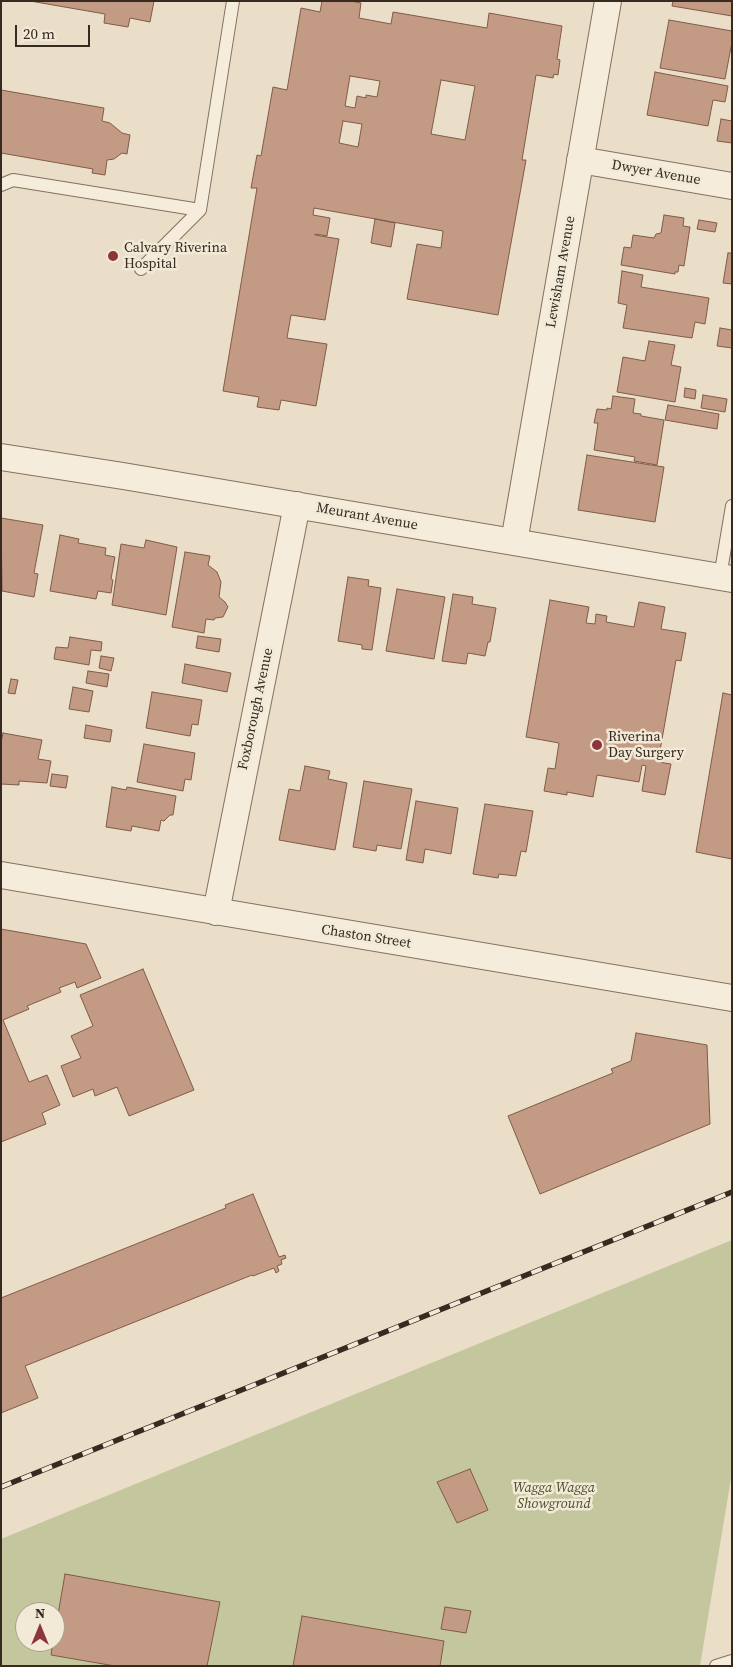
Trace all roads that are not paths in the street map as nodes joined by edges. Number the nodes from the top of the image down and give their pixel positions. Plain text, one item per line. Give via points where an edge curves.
1 (232, 1) edge
2 (608, 1) edge
3 (580, 160) junction
4 (1, 185) edge
5 (732, 186) edge
6 (200, 210) junction
7 (141, 269) dead end
8 (1, 457) edge
9 (297, 505) junction
10 (732, 506) edge
11 (514, 542) junction
12 (726, 578) edge
13 (1, 875) edge
14 (216, 912) junction
15 (732, 998) edge
16 (732, 1660) edge
17 (716, 1666) edge

1 - 6 lane
2 - 3 street, Lewisham Avenue
3 - 5 street, Dwyer Avenue
3 - 11 street, Lewisham Avenue
4 - 6 lane via 13,180
6 - 7 lane
8 - 9 street, Meurant Avenue
9 - 11 street, Meurant Avenue
9 - 14 street, Foxborough Avenue
10 - 12 lane
11 - 12 street, Meurant Avenue
13 - 14 street, Chaston Street
14 - 15 street, Chaston Street
16 - 17 lane

